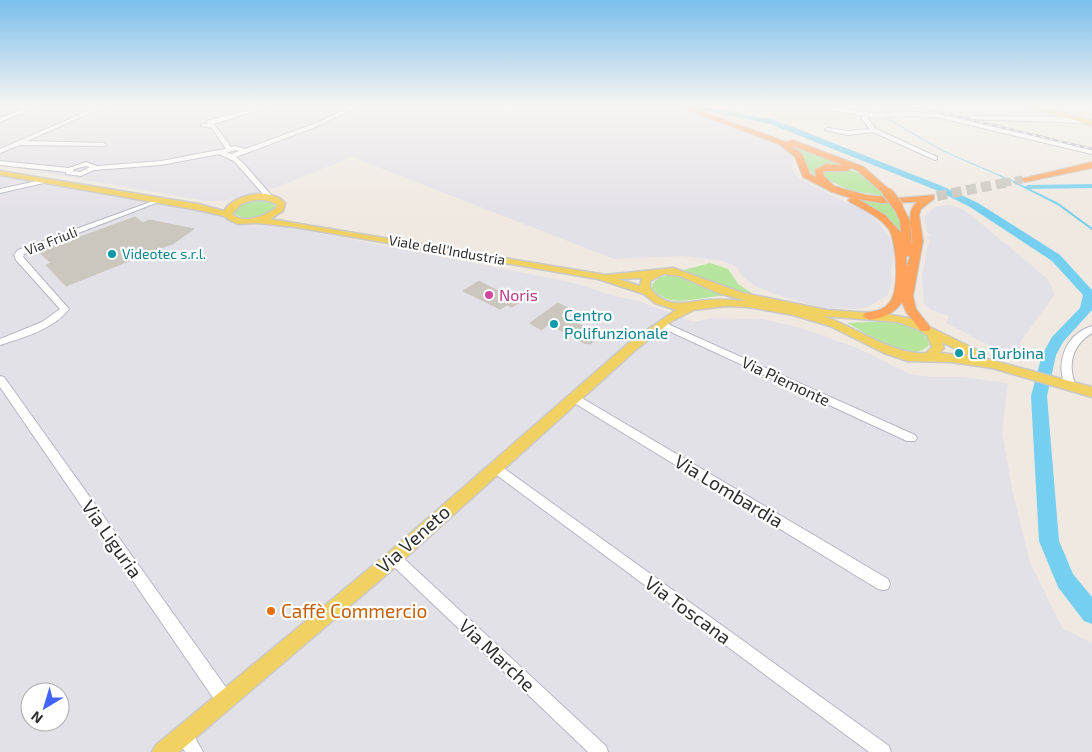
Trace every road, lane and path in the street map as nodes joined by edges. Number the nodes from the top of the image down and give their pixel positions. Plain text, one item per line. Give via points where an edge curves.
1 (222, 142) edge
2 (266, 142) edge
3 (782, 142) edge
4 (787, 142) edge
5 (900, 142) edge
6 (1052, 142) edge
7 (19, 143) joint
8 (104, 145) dead end
9 (0, 152) edge
10 (1092, 152) edge
11 (227, 153) junction
12 (240, 154) junction
13 (935, 158) dead end
14 (0, 163) edge
15 (801, 164) junction
16 (1092, 165) edge
17 (0, 173) edge
18 (806, 175) junction
19 (871, 176) junction
20 (30, 178) junction
21 (1025, 179) tunnel mouth
22 (46, 181) junction
23 (258, 186) junction
24 (832, 186) junction
25 (13, 187) junction
26 (0, 191) edge
27 (931, 197) junction
28 (271, 198) junction
29 (245, 200) junction
30 (158, 201) junction
31 (236, 204) junction
32 (198, 207) junction
33 (280, 210) junction
34 (227, 214) junction
35 (258, 220) junction
36 (295, 224) junction
37 (653, 274) junction
38 (600, 276) junction
39 (905, 276) joint
40 (650, 295) junction
41 (903, 297) junction
42 (690, 308) junction
43 (869, 316) junction
44 (661, 324) junction
45 (1092, 330) edge
46 (929, 331) junction
47 (0, 342) edge
48 (930, 357) junction
49 (994, 364) junction
50 (0, 380) edge
51 (1067, 385) junction
52 (1092, 392) edge
53 (576, 398) junction
54 (911, 438) dead end
55 (494, 467) junction
56 (394, 558) junction
57 (883, 584) dead end
58 (224, 699) junction
59 (184, 734) junction
60 (163, 752) edge
61 (195, 752) edge
62 (600, 752) edge
63 (883, 752) edge

1 - 11 street
2 - 12 street
3 - 15 highway via 795,151
4 - 19 highway via 851,164
5 - 13 street
6 - 10 street
7 - 8 street
7 - 9 street
11 - 12 street
11 - 12 street
11 - 14 street via 152,164 95,168 86,164 69,170
12 - 23 street
15 - 18 highway
15 - 24 highway via 814,177
16 - 21 highway
17 - 20 main road, Viale dell'Industria
18 - 27 highway via 831,188 872,199 896,201
18 - 41 highway via 821,186 866,207 890,225 900,242
19 - 24 highway via 843,167 819,170 820,177
19 - 39 highway, bridge via 888,193 906,220
20 - 22 main road, Viale dell'Industria
20 - 25 street
22 - 25 street
22 - 30 main road, Viale dell'Industria
23 - 28 street
23 - 29 street
24 - 27 highway via 872,197
25 - 26 street
27 - 41 highway via 916,208 914,215 919,239
28 - 29 main road, Viale dell'Industria
28 - 33 main road via 280,201
29 - 31 main road, Viale dell'Industria
30 - 32 main road, Viale dell'Industria
30 - 47 street, Via Friuli via 31,247 18,255 65,309 48,322
31 - 32 main road, Viale dell'Industria
31 - 34 main road, Viale dell'Industria
32 - 34 main road, Viale dell'Industria
33 - 35 main road, Viale dell'Industria
33 - 36 main road
34 - 35 main road, Viale dell'Industria via 237,220
35 - 36 main road, Viale dell'Industria
36 - 38 main road, Viale dell'Industria
37 - 38 main road, Viale dell'Industria
37 - 40 main road via 644,282
37 - 43 main road, Viale dell'Industria via 679,273 731,294 829,314
38 - 40 main road, Viale dell'Industria
39 - 41 highway
40 - 42 main road, Viale dell'Industria via 671,305
40 - 44 main road
41 - 43 highway via 890,309
41 - 46 highway
42 - 44 main road, Via Veneto
42 - 48 main road, Viale dell'Industria via 724,302 771,308 837,325 896,354 912,358
43 - 46 main road, Viale dell'Industria via 903,319
44 - 53 main road, Via Veneto
44 - 54 street, Via Piemonte
45 - 51 street via 1077,338 1068,350
46 - 48 main road via 938,348
46 - 49 main road, Viale dell'Industria
48 - 49 main road, Viale dell'Industria via 957,357
49 - 51 main road, Viale dell'Industria
50 - 58 street, Via Liguria
51 - 52 main road, Viale dell'Industria
53 - 55 main road, Via Veneto
53 - 57 street, Via Lombardia
55 - 56 main road, Via Veneto
55 - 63 street, Via Toscana
56 - 58 main road, Via Veneto
56 - 62 street, Via Marche
58 - 59 main road, Via Veneto
59 - 60 main road, Via Veneto
59 - 61 street

